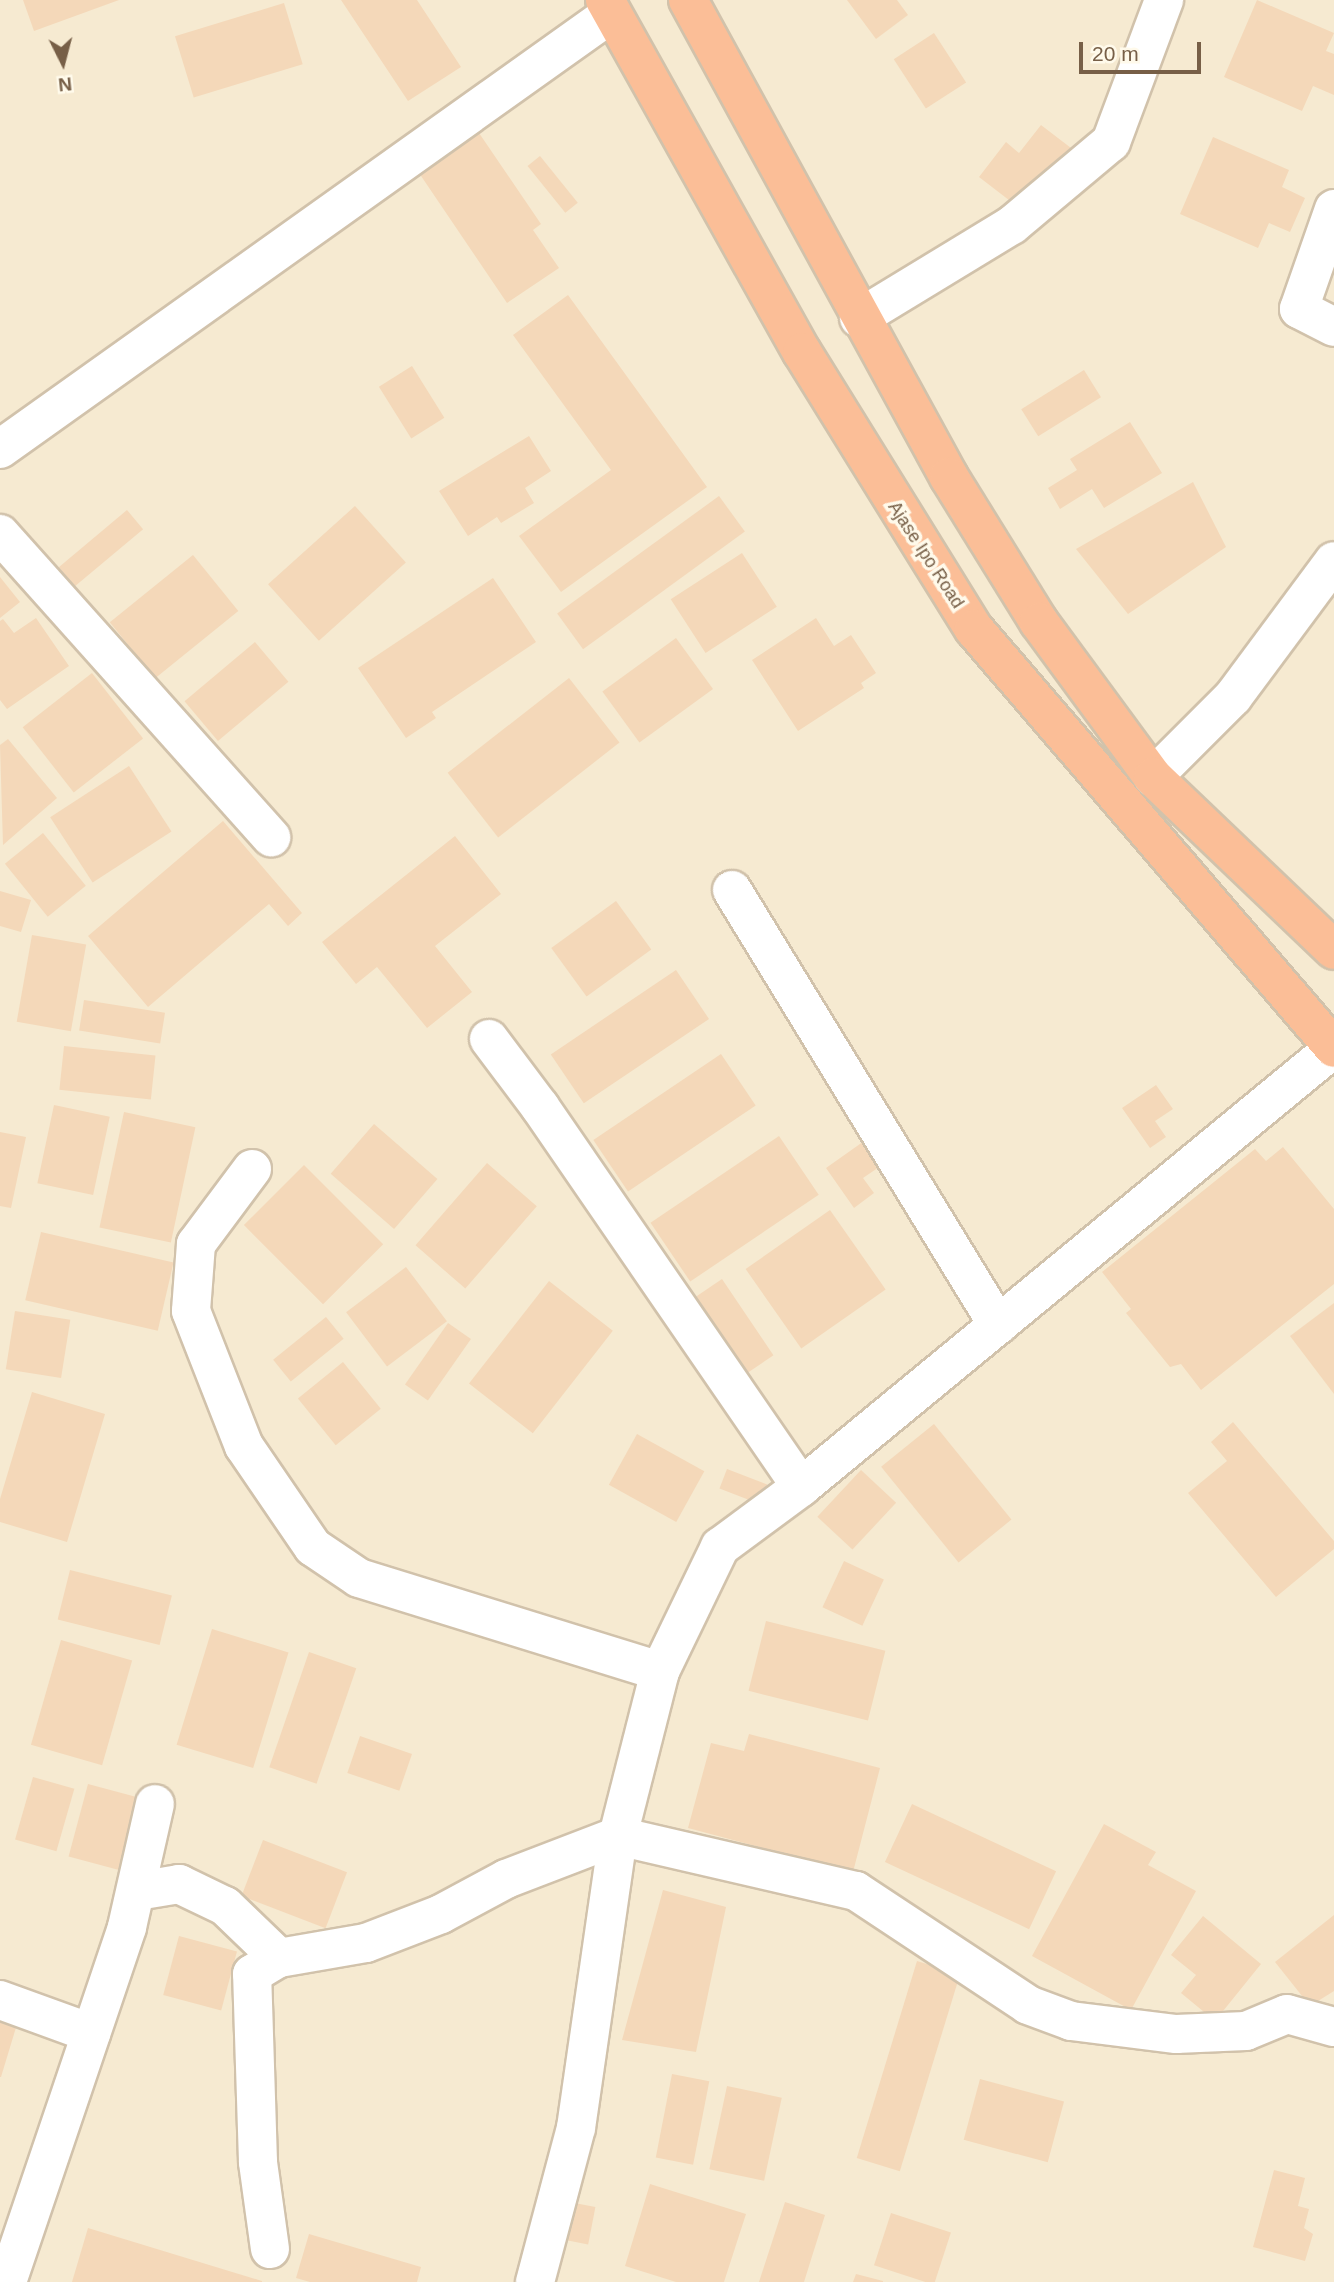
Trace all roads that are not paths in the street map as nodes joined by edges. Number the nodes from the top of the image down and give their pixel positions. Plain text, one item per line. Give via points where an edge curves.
1 (688, 0) edge
2 (1164, 0) edge
3 (609, 7) edge
4 (1334, 209) edge
5 (859, 318) junction
6 (1334, 327) edge
7 (0, 449) edge
8 (0, 534) edge
9 (1334, 561) edge
10 (1153, 777) junction
11 (271, 836) dead end
12 (732, 890) dead end
13 (1334, 950) edge
14 (489, 1039) dead end
15 (1334, 1048) edge
16 (252, 1169) dead end
17 (998, 1325) junction
18 (802, 1487) junction
19 (660, 1671) junction
20 (155, 1804) dead end
21 (618, 1836) junction
22 (137, 1891) junction
23 (279, 1958) junction
24 (0, 2000) edge
25 (1334, 2027) edge
26 (90, 2033) junction
27 (270, 2249) dead end
28 (7, 2282) edge
29 (536, 2282) edge

1 - 5 highway
2 - 5 street via 1111,142 1012,225
3 - 7 street
3 - 15 highway, Ajase Ipo Road via 802,352 974,629
4 - 6 street via 1299,309
5 - 10 highway via 949,477 1040,622
8 - 11 street
9 - 10 street via 1233,697
10 - 13 highway
12 - 17 street
14 - 18 street
15 - 17 street
16 - 19 street via 196,1244 191,1311 244,1446 313,1547 359,1578
17 - 18 street
18 - 19 street via 720,1547
19 - 21 street
20 - 22 street
21 - 23 street via 506,1879 441,1914 366,1943
21 - 25 street via 856,1891 1028,2005 1071,2021 1144,2033 1188,2033 1245,2031 1287,2014
21 - 29 street via 576,2128
22 - 23 street via 179,1885 225,1906
22 - 26 street
23 - 27 street via 252,1974 258,2162
24 - 26 street
26 - 28 street

